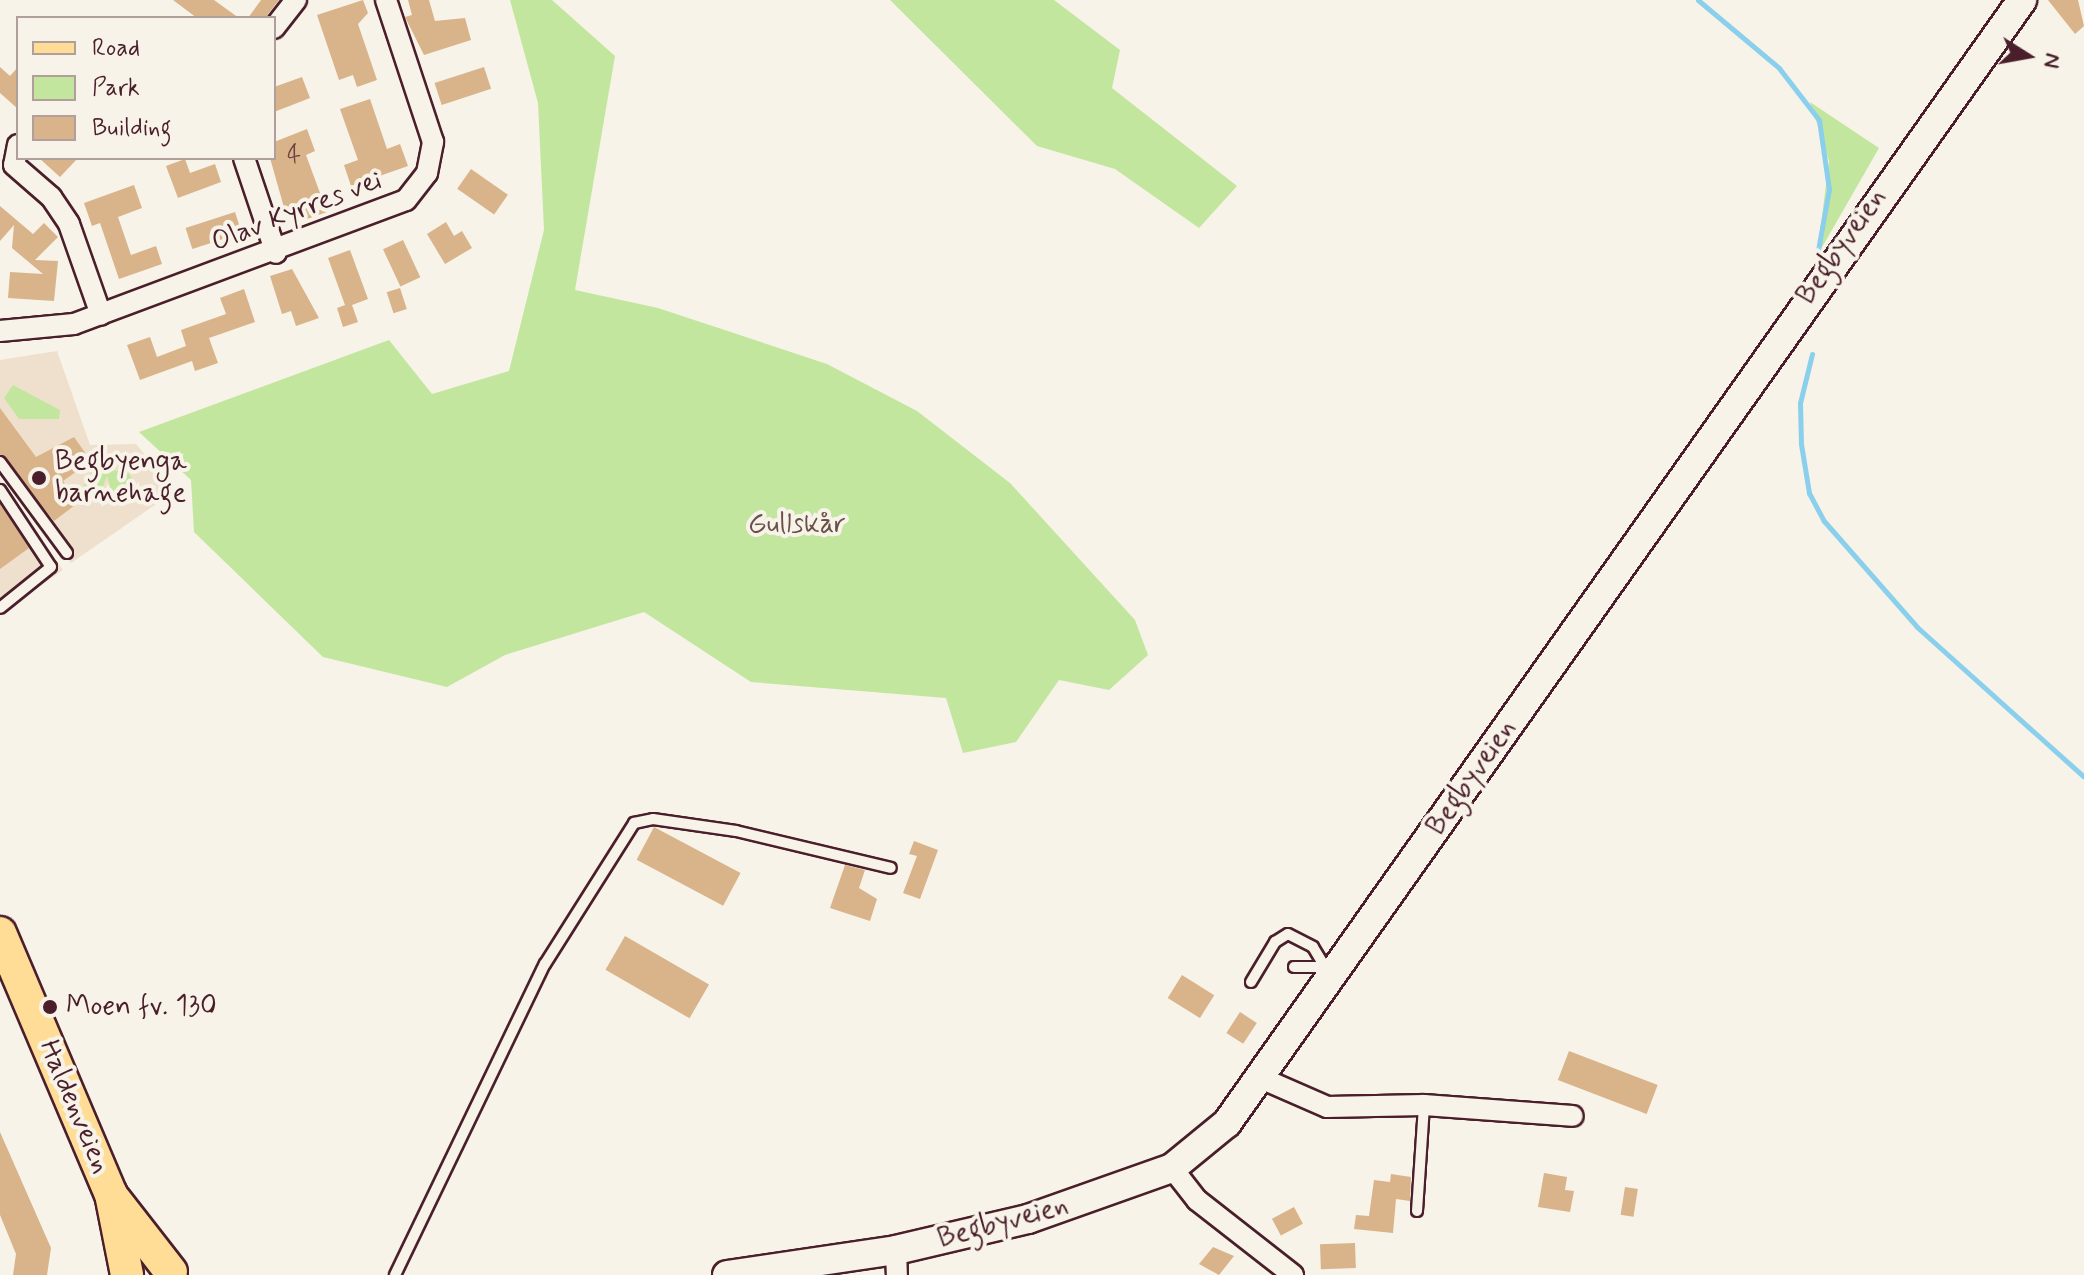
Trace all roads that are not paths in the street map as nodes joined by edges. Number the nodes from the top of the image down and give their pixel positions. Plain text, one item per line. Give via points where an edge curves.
1 (296, 0) edge
2 (386, 0) edge
3 (2022, 0) edge
4 (276, 25) edge
5 (16, 155) edge
6 (245, 160) edge
7 (276, 253) junction
8 (101, 315) junction
9 (0, 331) edge
10 (0, 462) edge
11 (0, 490) edge
12 (67, 553) dead end
13 (0, 608) edge
14 (891, 868) dead end
15 (0, 933) edge
16 (1294, 967) dead end
17 (1327, 972) junction
18 (1251, 982) dead end
19 (1263, 1079) junction
20 (1424, 1105) junction
21 (1573, 1116) dead end
22 (1172, 1168) junction
23 (111, 1194) junction
24 (1417, 1211) dead end
25 (897, 1262) edge
26 (165, 1274) edge
27 (127, 1275) edge
28 (395, 1275) edge
29 (727, 1275) edge
30 (1293, 1275) edge

1 - 4 street
2 - 7 street, Olav Kyrres vei via 428,116 433,142 427,173 418,189 390,211
3 - 17 main road, Begbyveien
5 - 8 street via 14,165 51,197 69,224
6 - 7 street
7 - 8 street, Olav Kyrres vei
8 - 9 street, Olav Kyrres vei via 51,329
10 - 12 lane
11 - 13 lane via 51,567
14 - 28 lane via 736,831 653,819 622,833 545,964
15 - 23 main road, Haldenveien
16 - 17 lane
17 - 18 lane via 1313,947 1288,934 1275,942
17 - 19 main road, Begbyveien
19 - 20 street via 1327,1107
19 - 22 main road, Begbyveien via 1227,1123
20 - 21 street
20 - 24 lane
22 - 25 main road, Begbyveien
22 - 30 street via 1197,1200
23 - 26 main road, Haldenveien
23 - 27 main road, Haldenveien
25 - 29 main road, Begbyveien

